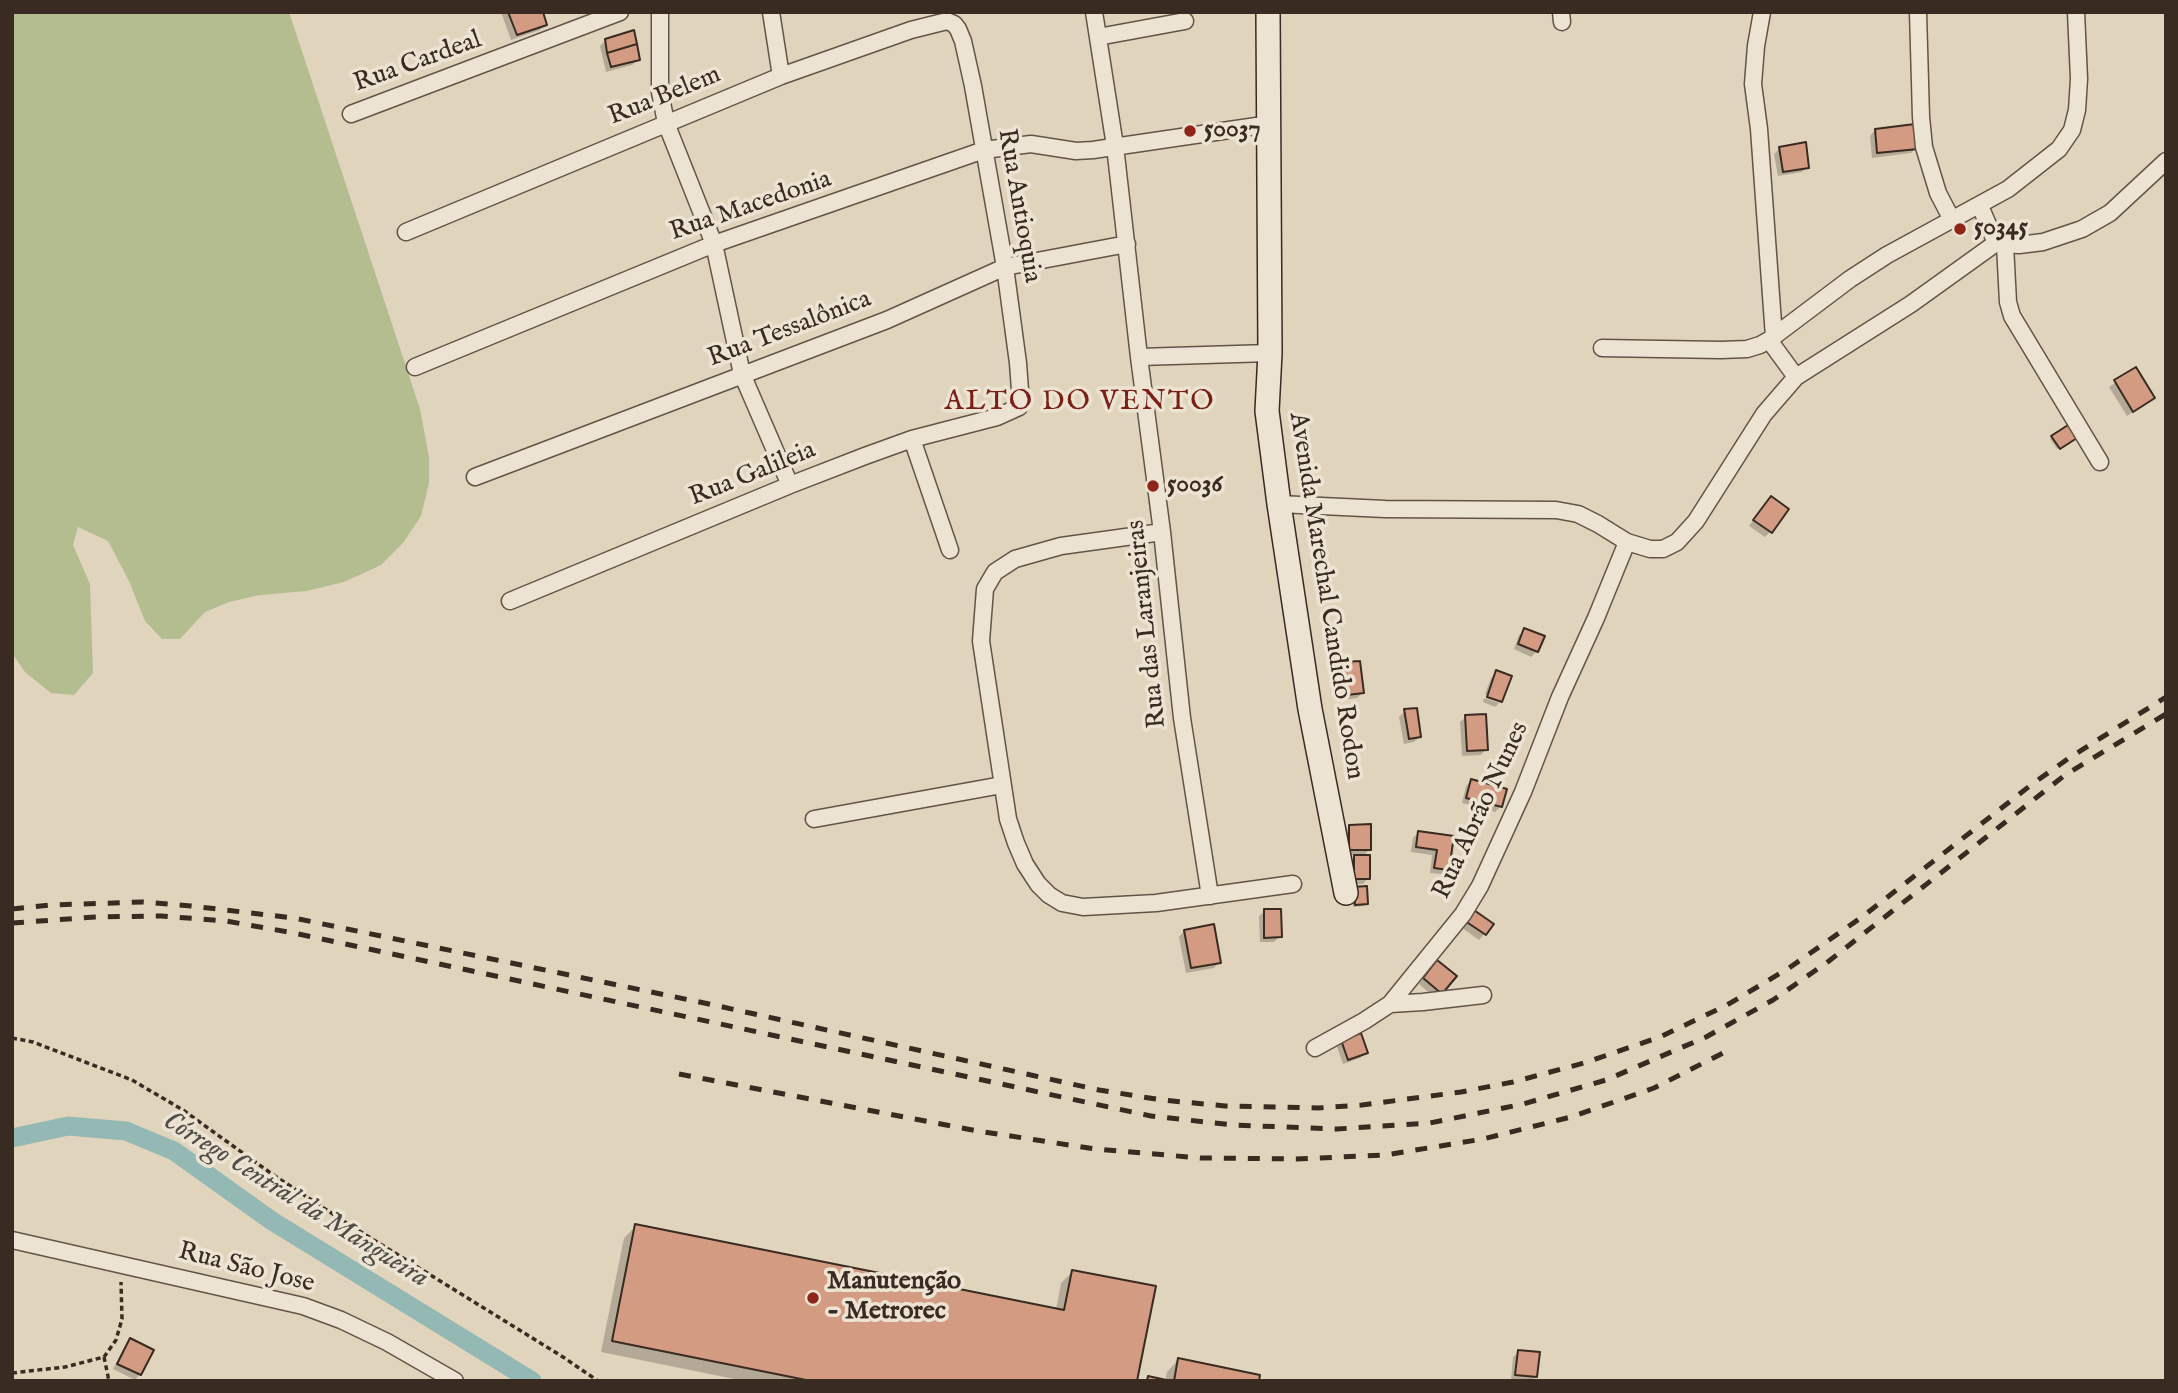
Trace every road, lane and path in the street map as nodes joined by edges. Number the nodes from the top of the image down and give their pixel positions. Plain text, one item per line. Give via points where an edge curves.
1 (620, 12) edge
2 (660, 12) edge
3 (771, 12) edge
4 (1094, 12) edge
5 (1268, 12) edge
6 (1762, 12) edge
7 (1918, 12) edge
8 (2076, 12) edge
9 (947, 21) joint
10 (1185, 21) dead end
11 (1098, 37) junction
12 (782, 76) junction
13 (351, 114) dead end
14 (666, 123) junction
15 (1270, 124) junction
16 (1115, 146) junction
17 (984, 150) junction
18 (2166, 161) edge
19 (1980, 206) junction
20 (1952, 220) junction
21 (406, 232) dead end
22 (714, 244) junction
23 (1127, 244) junction
24 (2001, 244) junction
25 (1005, 267) junction
26 (1772, 339) junction
27 (1602, 348) dead end
28 (1270, 354) junction
29 (1139, 357) junction
30 (415, 367) dead end
31 (742, 374) junction
32 (1796, 377) junction
33 (1019, 408) joint
34 (912, 439) junction
35 (2100, 461) dead end
36 (475, 477) dead end
37 (790, 485) junction
38 (1279, 504) junction
39 (1163, 532) junction
40 (1627, 542) junction
41 (950, 550) dead end
42 (510, 601) dead end
43 (1002, 785) junction
44 (814, 818) dead end
45 (1293, 884) dead end
46 (1346, 893) dead end
47 (1210, 896) junction
48 (1483, 995) dead end
49 (1390, 1004) junction
50 (12, 1038) edge
51 (1315, 1048) dead end
52 (12, 1240) edge
53 (121, 1264) junction
54 (104, 1357) junction
55 (12, 1373) edge
56 (109, 1381) edge
57 (455, 1381) edge
58 (598, 1381) edge

1 - 13 street, Rua Cardeal
2 - 14 street via 660,92
3 - 12 street
4 - 11 street, Rua das Laranjeiras
5 - 15 street, Avenida Marechal Candido Rodon
6 - 26 street via 1753,84
7 - 20 street via 1924,147
8 - 19 street via 2079,79 2072,130 2039,166
9 - 12 street, Rua Belem
9 - 17 street, Rua Antioquia via 958,29 963,41
10 - 11 street
11 - 16 street, Rua das Laranjeiras
12 - 14 street, Rua Belem
14 - 21 street, Rua Belem
14 - 22 street
15 - 16 street, Rua Macedonia
15 - 28 street, Avenida Marechal Candido Rodon
16 - 17 street, Rua Macedonia via 1076,151 1031,145
16 - 23 street, Rua das Laranjeiras
17 - 22 street, Rua Macedonia
17 - 25 street, Rua Antioquia
18 - 24 street via 2110,213 2082,229 2043,242
19 - 20 street
19 - 24 street
20 - 26 street via 1850,279
22 - 30 street, Rua Macedonia
22 - 31 street
23 - 25 street, Rua Tessalônica
23 - 29 street, Rua das Laranjeiras
24 - 32 street
24 - 35 street via 2012,316
25 - 31 street, Rua Tessalônica via 887,320
25 - 33 street, Rua Antioquia
26 - 27 street via 1747,349
26 - 32 street
28 - 29 street
28 - 38 street, Avenida Marechal Candido Rodon via 1267,411
29 - 39 street, Rua das Laranjeiras
31 - 36 street, Rua Tessalônica
31 - 37 street
32 - 40 street via 1765,414 1696,522 1677,542 1664,549 1650,549
33 - 34 street, Rua Galileia
34 - 37 street, Rua Galileia
34 - 41 street
37 - 42 street, Rua Galileia
38 - 40 street via 1556,510 1578,514
38 - 46 street, Avenida Marechal Candido Rodon via 1310,709
39 - 43 street via 1061,546 1015,559 995,572 985,589 981,640
39 - 47 street, Rua das Laranjeiras via 1182,718
40 - 49 street, Rua Abrão Nunes via 1480,886 1443,941
43 - 44 street
43 - 47 street via 1008,819 1025,864 1038,884 1062,903 1083,907
45 - 47 street
48 - 49 street
49 - 51 street, Rua Abrão Nunes
50 - 58 path via 132,1080 348,1224
52 - 53 street, Rua São Jose
53 - 54 path via 122,1319 116,1340
53 - 57 street, Rua São Jose via 303,1306 387,1342
54 - 55 path
54 - 56 path

